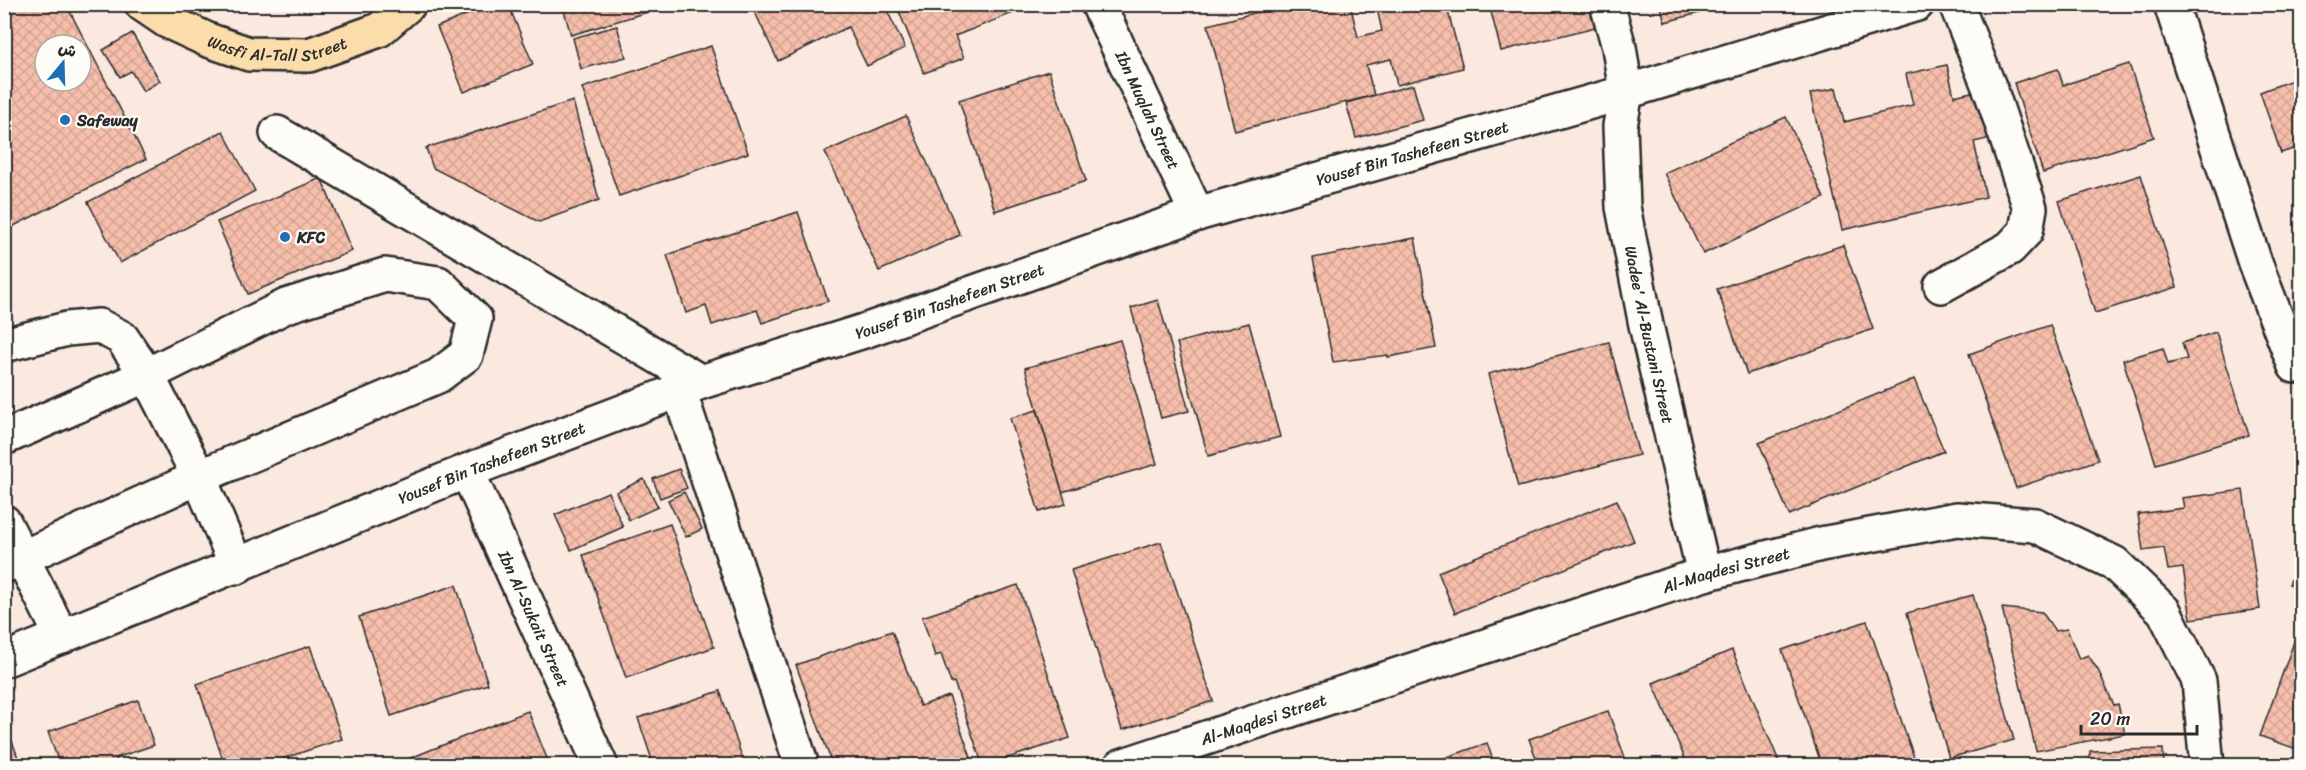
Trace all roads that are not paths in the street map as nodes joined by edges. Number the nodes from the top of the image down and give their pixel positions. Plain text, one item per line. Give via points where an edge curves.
1 (409, 4) edge
2 (1098, 4) edge
3 (1607, 4) edge
4 (1917, 4) edge
5 (1956, 4) edge
6 (2171, 4) edge
7 (155, 13) edge
8 (1626, 92) junction
9 (277, 133) dead end
10 (1197, 214) junction
11 (1941, 286) dead end
12 (4, 345) edge
13 (2295, 366) dead end
14 (147, 375) junction
15 (690, 386) junction
16 (4, 438) edge
17 (467, 471) junction
18 (199, 477) junction
19 (4, 522) edge
20 (13, 562) edge
21 (237, 567) junction
22 (1704, 574) junction
23 (62, 638) junction
24 (4, 660) edge
25 (1139, 763) edge
26 (601, 765) edge
27 (802, 765) edge
28 (2206, 765) edge

1 - 7 main road, Wasfi Al-Tall Street via 379,30 309,55 249,54 208,40
2 - 10 street, Ibn Muqlah Street
3 - 8 street, Wadee' Al-Bustani Street
4 - 8 street, Yousef Bin Tashefeen Street
5 - 11 street via 1992,94 2030,208 2026,231 2010,248
6 - 13 street via 2255,263
8 - 10 street, Yousef Bin Tashefeen Street
8 - 22 street, Wadee' Al-Bustani Street via 1620,126 1623,207
9 - 15 street
10 - 15 street, Yousef Bin Tashefeen Street via 867,330
12 - 14 street via 67,329 99,326 122,338
14 - 16 street
14 - 18 street
14 - 18 street via 286,306 386,275 438,283 474,319 466,355 438,376
15 - 17 street, Yousef Bin Tashefeen Street
15 - 27 street
17 - 21 street, Yousef Bin Tashefeen Street
17 - 26 street, Ibn Al-Sukait Street
18 - 20 street
18 - 21 street
19 - 20 street
20 - 23 street
21 - 23 street, Yousef Bin Tashefeen Street
22 - 25 street, Al-Maqdesi Street
22 - 28 street, Al-Maqdesi Street via 1821,544 1957,519 2035,525 2114,563 2164,611 2199,681
23 - 24 street, Yousef Bin Tashefeen Street

